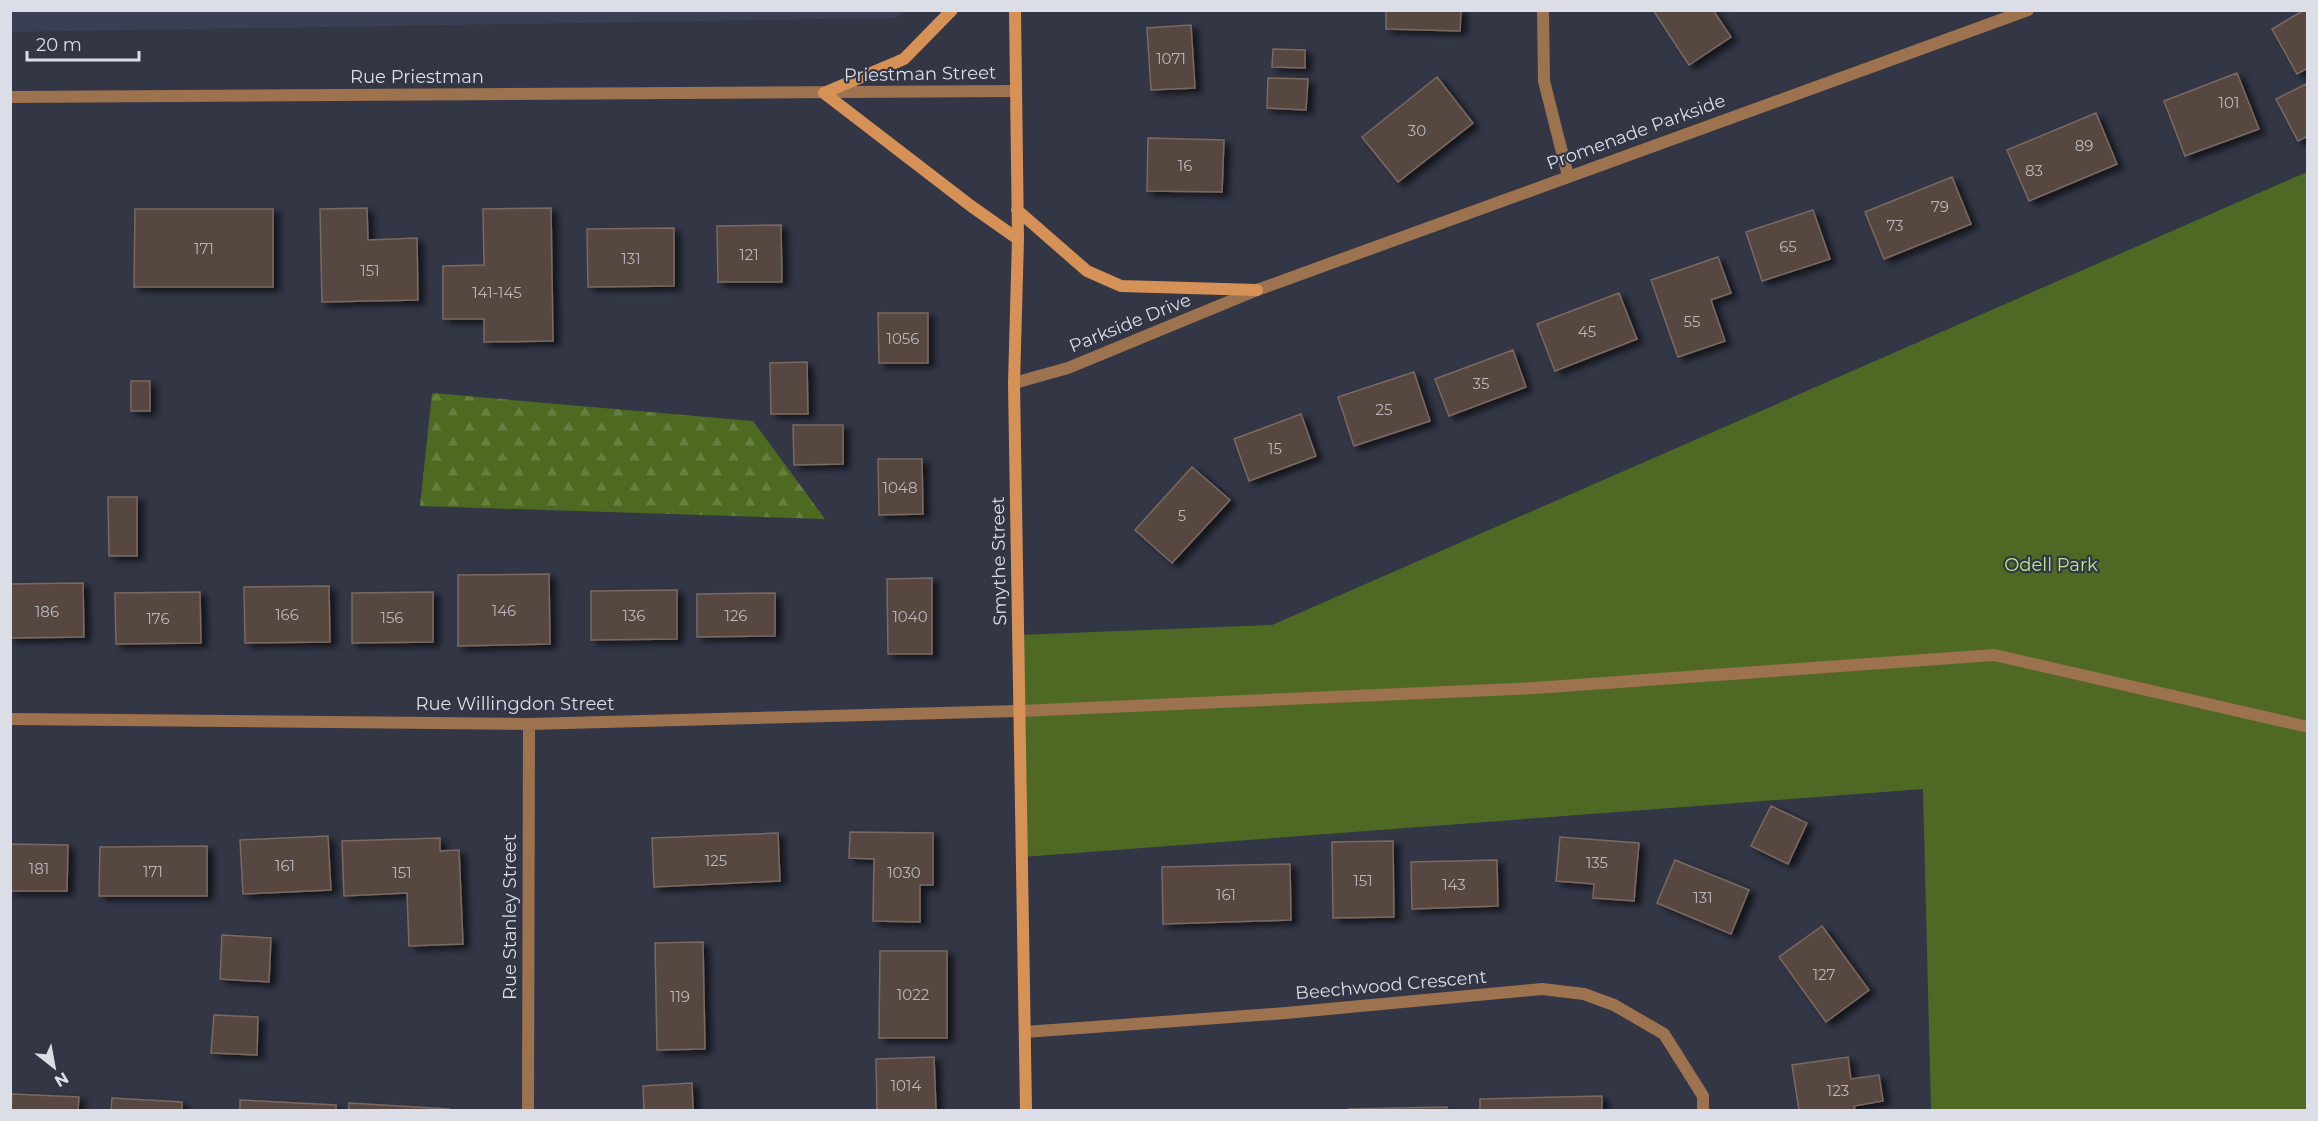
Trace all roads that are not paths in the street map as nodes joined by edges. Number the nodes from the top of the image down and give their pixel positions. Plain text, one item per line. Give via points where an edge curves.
1 (952, 10) edge
2 (1015, 10) edge
3 (1543, 10) edge
4 (2028, 10) edge
5 (1015, 91) junction
6 (824, 93) junction
7 (10, 97) edge
8 (1568, 176) junction
9 (1017, 210) junction
10 (1018, 239) junction
11 (1257, 290) junction
12 (1014, 383) junction
13 (1020, 711) junction
14 (10, 719) edge
15 (529, 724) junction
16 (2307, 727) edge
17 (1025, 1032) junction
18 (528, 1110) edge
19 (1026, 1110) edge
20 (1703, 1110) edge

1 - 6 main road via 904,58
2 - 5 main road, Smythe Street
3 - 8 street via 1544,81
4 - 8 street, Promenade Parkside
5 - 6 street, Priestman Street
5 - 9 main road, Smythe Street
6 - 7 street, Rue Priestman
6 - 10 main road
8 - 11 street, Promenade Parkside
9 - 10 main road, Smythe Street
9 - 11 main road via 1087,272 1120,286
10 - 12 main road, Smythe Street
11 - 12 street, Parkside Drive via 1068,368
12 - 13 main road, Smythe Street
13 - 15 street, Rue Willingdon Street
13 - 16 street, Rue Willingdon Street via 1535,688 1994,655
13 - 17 main road, Smythe Street
14 - 15 street, Rue Willingdon Street
15 - 18 street, Rue Stanley Street
17 - 19 main road, Smythe Street
17 - 20 street, Beechwood Crescent via 1535,990 1584,994 1614,1005 1664,1034 1703,1096

